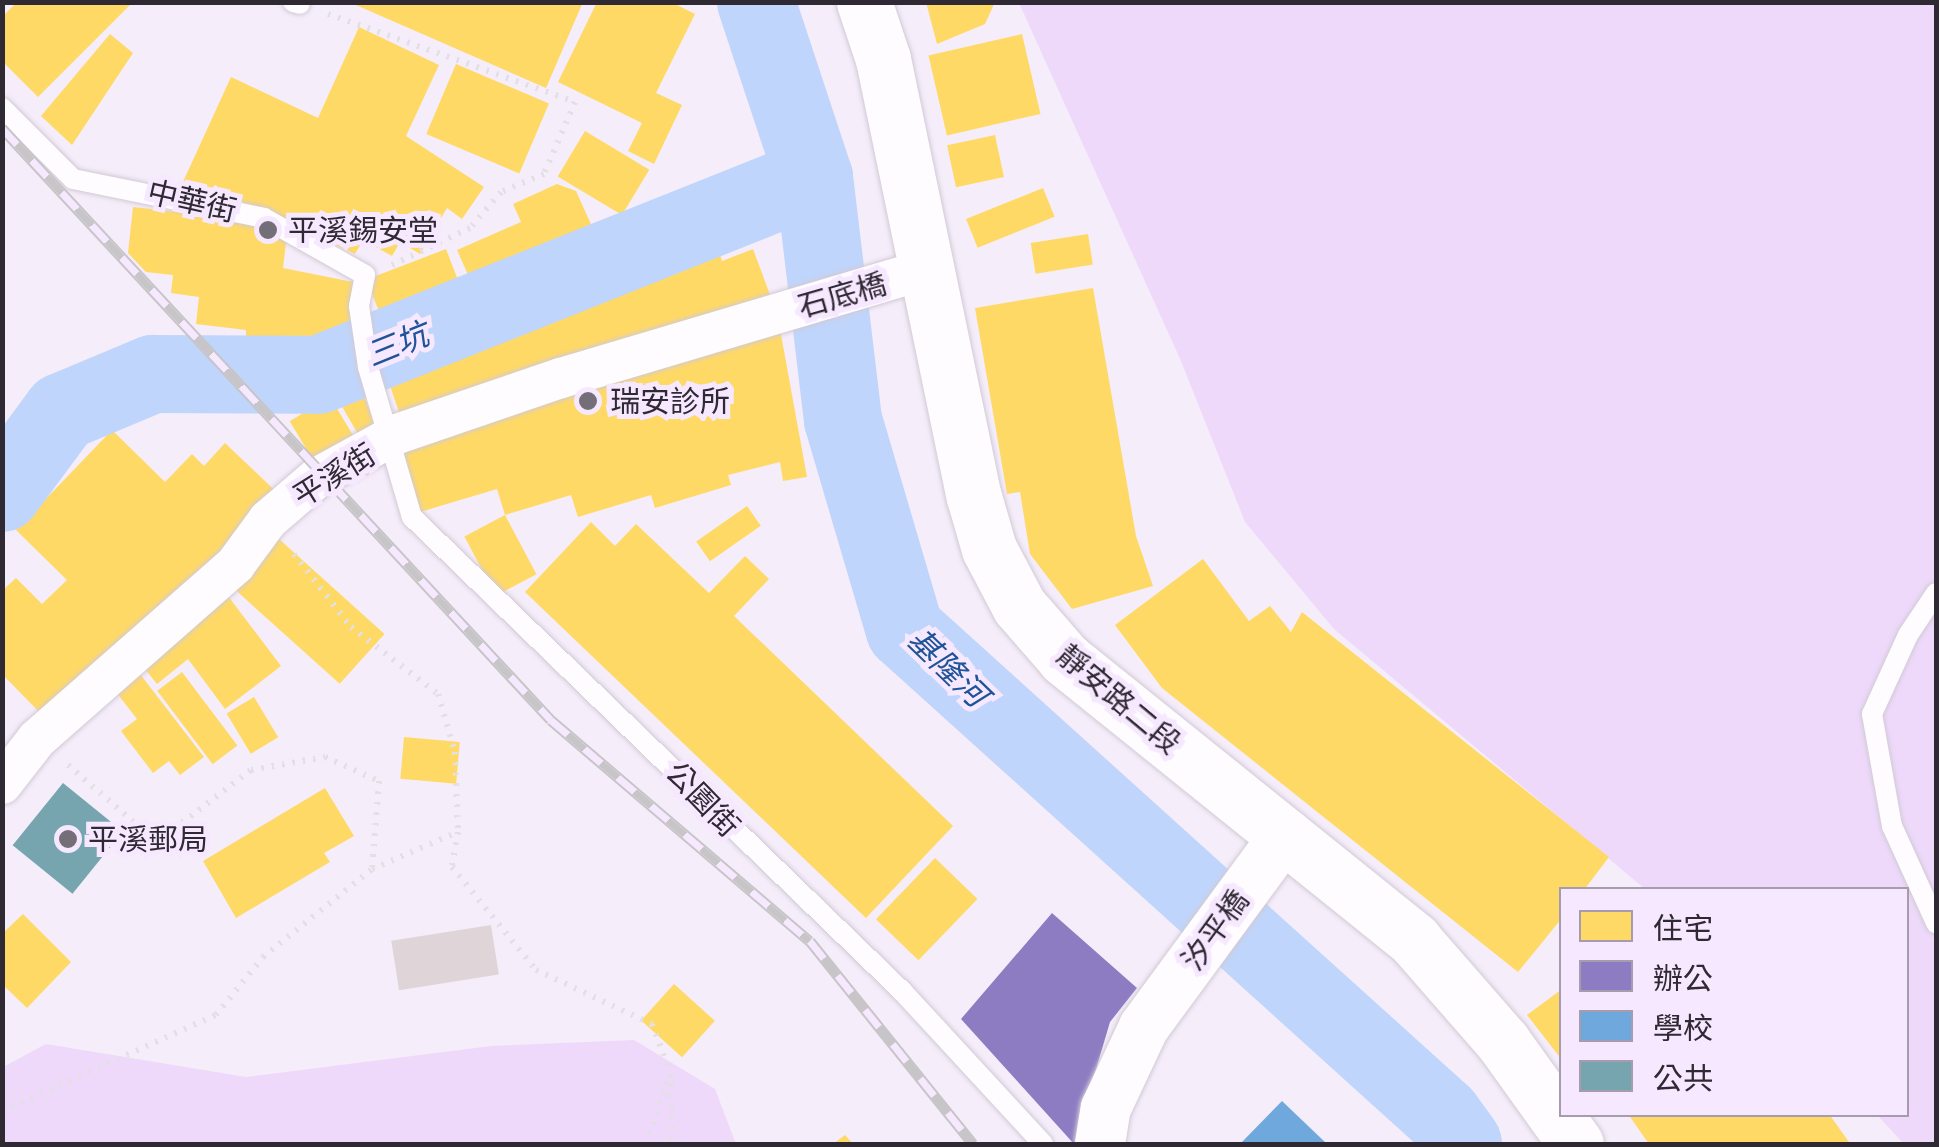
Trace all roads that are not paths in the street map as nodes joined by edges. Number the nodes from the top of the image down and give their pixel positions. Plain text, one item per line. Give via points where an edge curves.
1 (864, 2) edge
2 (2, 108) edge
3 (924, 270) junction
4 (760, 319) joint
5 (391, 440) junction
6 (1936, 593) edge
7 (2, 784) edge
8 (1286, 834) junction
9 (1936, 922) edge
10 (1044, 1144) edge
11 (1100, 1144) edge
12 (1576, 1144) edge

1 - 3 main road, 靜安路二段 via 884,59
2 - 5 lane, 中華街 via 74,179 264,218 365,276 359,306 368,367
3 - 4 street, 石底橋
3 - 8 main road, 靜安路二段 via 979,514 1019,606 1065,658
4 - 5 street, 平溪街 via 561,378
5 - 7 street, 平溪街 via 318,478 268,520 235,565 38,739
5 - 10 lane, 公園街 via 412,516 902,991
6 - 9 lane via 1908,635 1872,714 1892,826
8 - 11 street, 汐平橋 via 1144,1027 1106,1108
8 - 12 main road, 靜安路二段 via 1414,940 1504,1042

